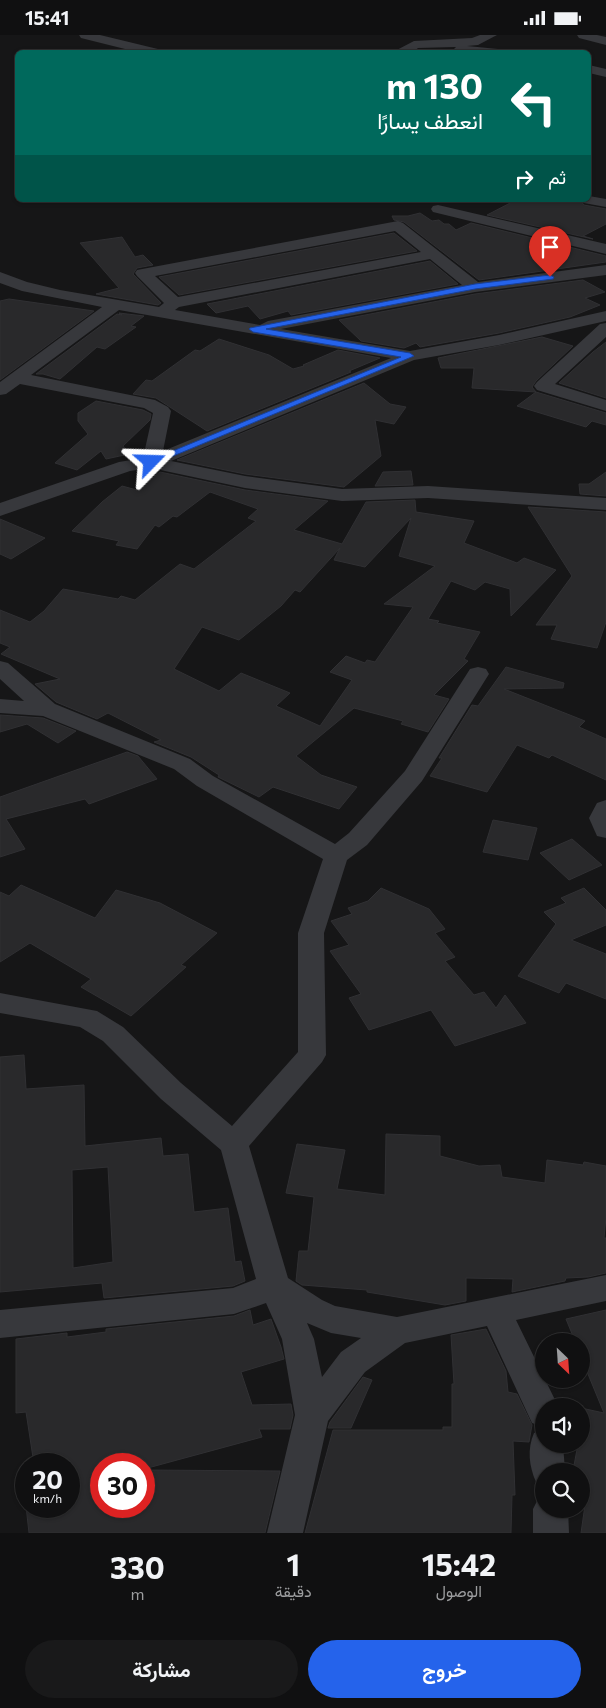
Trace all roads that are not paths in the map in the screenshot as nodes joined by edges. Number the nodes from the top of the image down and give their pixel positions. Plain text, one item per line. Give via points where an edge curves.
1 (85, 35) edge
2 (491, 35) edge
3 (583, 35) edge
4 (418, 40) edge
5 (606, 41) edge
6 (146, 50) edge
7 (408, 50) edge
8 (480, 50) edge
9 (591, 69) edge
10 (606, 73) edge
11 (591, 200) edge
12 (606, 203) edge
13 (438, 209) dead end
14 (606, 249) edge
15 (434, 254) junction
16 (606, 270) edge
17 (0, 277) edge
18 (22, 286) junction
19 (475, 287) junction
20 (0, 291) edge
21 (116, 305) junction
22 (168, 308) junction
23 (606, 316) edge
24 (606, 328) edge
25 (253, 329) junction
26 (410, 356) junction
27 (17, 378) junction
28 (0, 390) edge
29 (606, 406) edge
30 (151, 462) junction
31 (606, 504) edge
32 (0, 510) edge
33 (0, 668) edge
34 (478, 674) dead end
35 (0, 706) edge
36 (47, 709) junction
37 (606, 808) edge
38 (606, 830) edge
39 (336, 856) junction
40 (0, 1003) edge
41 (234, 1143) junction
42 (274, 1286) junction
43 (606, 1288) edge
44 (495, 1310) junction
45 (0, 1324) edge
46 (397, 1331) junction
47 (537, 1398) edge
48 (312, 1415) junction
49 (551, 1518) edge
50 (285, 1533) edge
51 (551, 1533) edge

1 - 6 street
2 - 4 street via 474,41
3 - 5 street
4 - 7 street
4 - 8 street
9 - 10 street
11 - 12 street
13 - 14 street
15 - 19 street
15 - 22 street
15 - 22 street via 398,226 143,273
16 - 19 street
17 - 18 street
18 - 20 street
18 - 21 street
19 - 25 street
21 - 22 street
21 - 27 street
22 - 25 street
23 - 26 street
24 - 29 street via 543,386
25 - 26 street
26 - 30 street
27 - 28 street
27 - 30 street via 149,404 162,411
30 - 31 street via 245,483 342,495 428,492
30 - 32 street via 126,466
33 - 36 street
34 - 39 street via 414,776 358,839
35 - 36 street
36 - 39 street via 182,764 205,781
37 - 38 street via 602,818
39 - 41 street via 311,933 312,1055
40 - 41 street via 87,1018 113,1034 171,1091
41 - 42 street
42 - 45 street via 234,1301
42 - 46 street via 331,1319
42 - 48 street via 298,1339
43 - 44 street
44 - 46 street
44 - 47 street
46 - 48 street via 353,1362
48 - 50 street
49 - 51 street

